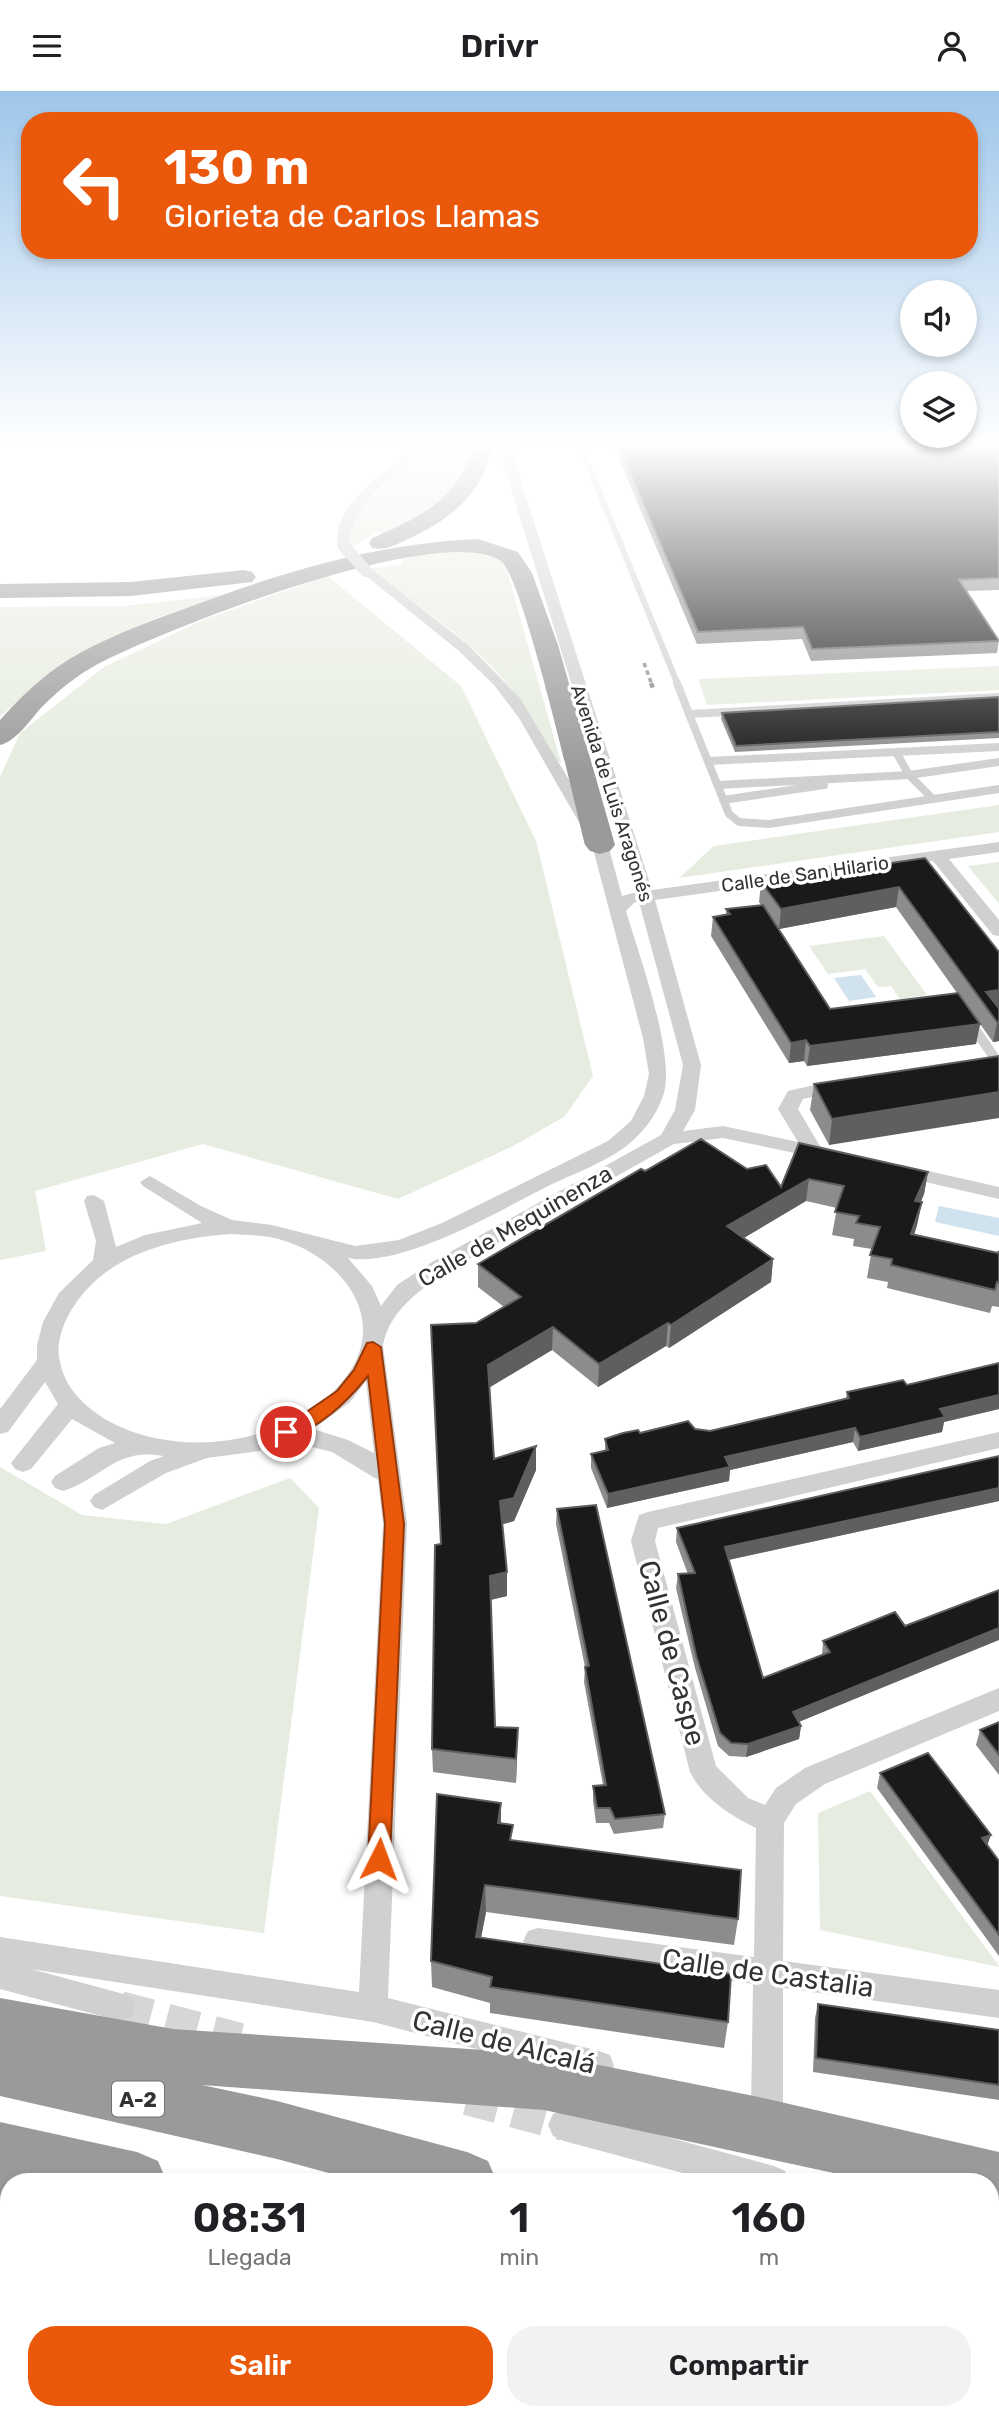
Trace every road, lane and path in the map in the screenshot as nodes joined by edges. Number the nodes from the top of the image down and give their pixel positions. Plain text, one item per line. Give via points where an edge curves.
1 (340, 556) edge
2 (359, 556) edge
3 (387, 556) edge
4 (403, 556) edge
5 (506, 556) edge
6 (532, 556) edge
7 (627, 556) edge
8 (372, 564) junction
9 (0, 591) edge
10 (999, 697) edge
11 (689, 714) junction
12 (0, 737) edge
13 (999, 747) edge
14 (896, 752) junction
15 (708, 761) junction
16 (999, 762) edge
17 (909, 775) junction
18 (830, 782) junction
19 (718, 785) junction
20 (999, 789) edge
21 (933, 799) junction
22 (723, 800) junction
23 (600, 845) junction
24 (999, 847) edge
25 (938, 856) junction
26 (631, 901) junction
27 (999, 931) edge
28 (967, 1018) edge
29 (999, 1063) edge
30 (972, 1067) edge
31 (866, 1081) edge
32 (669, 1139) junction
33 (813, 1151) junction
34 (840, 1157) edge
35 (880, 1166) edge
36 (150, 1181) dead end
37 (999, 1193) edge
38 (94, 1201) dead end
39 (230, 1227) junction
40 (316, 1245) junction
41 (103, 1263) junction
42 (374, 1339) junction
43 (48, 1362) junction
44 (70, 1405) junction
45 (0, 1426) edge
46 (286, 1432) junction
47 (999, 1440) edge
48 (144, 1445) junction
49 (216, 1449) junction
50 (23, 1464) dead end
51 (388, 1475) junction
52 (63, 1482) dead end
53 (102, 1500) dead end
54 (999, 1699) edge
55 (770, 1821) junction
56 (538, 1941) dead end
57 (0, 1951) edge
58 (770, 1973) junction
59 (0, 1976) edge
60 (999, 2004) edge
61 (120, 2007) tunnel mouth
62 (373, 2008) junction
63 (0, 2024) edge
64 (0, 2069) edge
65 (767, 2110) junction
66 (564, 2125) tunnel mouth
67 (0, 2151) edge
68 (97, 2173) edge
69 (434, 2173) edge
70 (741, 2173) edge
71 (960, 2173) edge
72 (985, 2173) edge

1 - 9 highway via 280,571 194,584
2 - 8 street, Avenida de Luis Aragonés, bridge
3 - 8 highway
4 - 8 highway
5 - 23 highway via 540,629
6 - 26 street, Avenida de Luis Aragonés
7 - 11 lane
8 - 12 highway via 230,599 162,623 77,665 21,711
8 - 23 street, Avenida de Luis Aragonés via 464,647 515,701
10 - 11 lane
11 - 15 lane
13 - 14 lane
14 - 15 lane
14 - 17 lane
15 - 19 lane
16 - 17 lane
17 - 18 lane
17 - 21 lane
18 - 19 lane
18 - 22 lane
19 - 22 lane
20 - 21 lane
21 - 22 lane via 769,824 739,822
23 - 26 street, Avenida de Luis Aragonés via 611,887
24 - 25 street, Calle de San Hilario
25 - 26 street, Calle de San Hilario
25 - 27 street
26 - 32 street, Avenida de Luis Aragonés via 692,1065 685,1110
26 - 40 street, Avenida de Luis Aragonés via 658,1074 654,1096 639,1124 615,1145 450,1229 402,1246 355,1253
28 - 29 lane
29 - 30 street
31 - 33 street via 795,1094 788,1109
32 - 33 street via 723,1132
32 - 42 street, Calle de Mequinenza via 405,1290
33 - 34 street
35 - 37 street
36 - 39 street via 194,1211
38 - 41 street via 106,1241
39 - 40 street via 275,1232
39 - 41 street via 163,1236
40 - 42 street via 360,1282 369,1297
41 - 43 street via 59,1308 48,1335
42 - 46 street, Calle de Mequinenza via 362,1372 343,1395
42 - 51 street
43 - 44 street via 55,1385
43 - 45 street
44 - 48 street via 115,1436
44 - 50 street
46 - 49 street
46 - 51 street via 333,1441 363,1455
47 - 55 street, Calle de Caspe via 648,1521 643,1541 704,1772 738,1806
48 - 49 street
48 - 52 street via 107,1454
49 - 53 street via 158,1467
51 - 62 street via 395,1524
54 - 55 street via 815,1776 786,1796
55 - 58 street
56 - 58 street, Calle de Castalia
57 - 62 street, Calle de Alcalá
58 - 60 street, Calle de Castalia
58 - 65 street
59 - 61 street
62 - 65 street, Calle de Alcalá
63 - 71 highway via 173,2056 544,2082
64 - 69 highway, A-2 via 277,2130
65 - 72 street, Calle de Alcalá
66 - 70 street
67 - 68 highway

